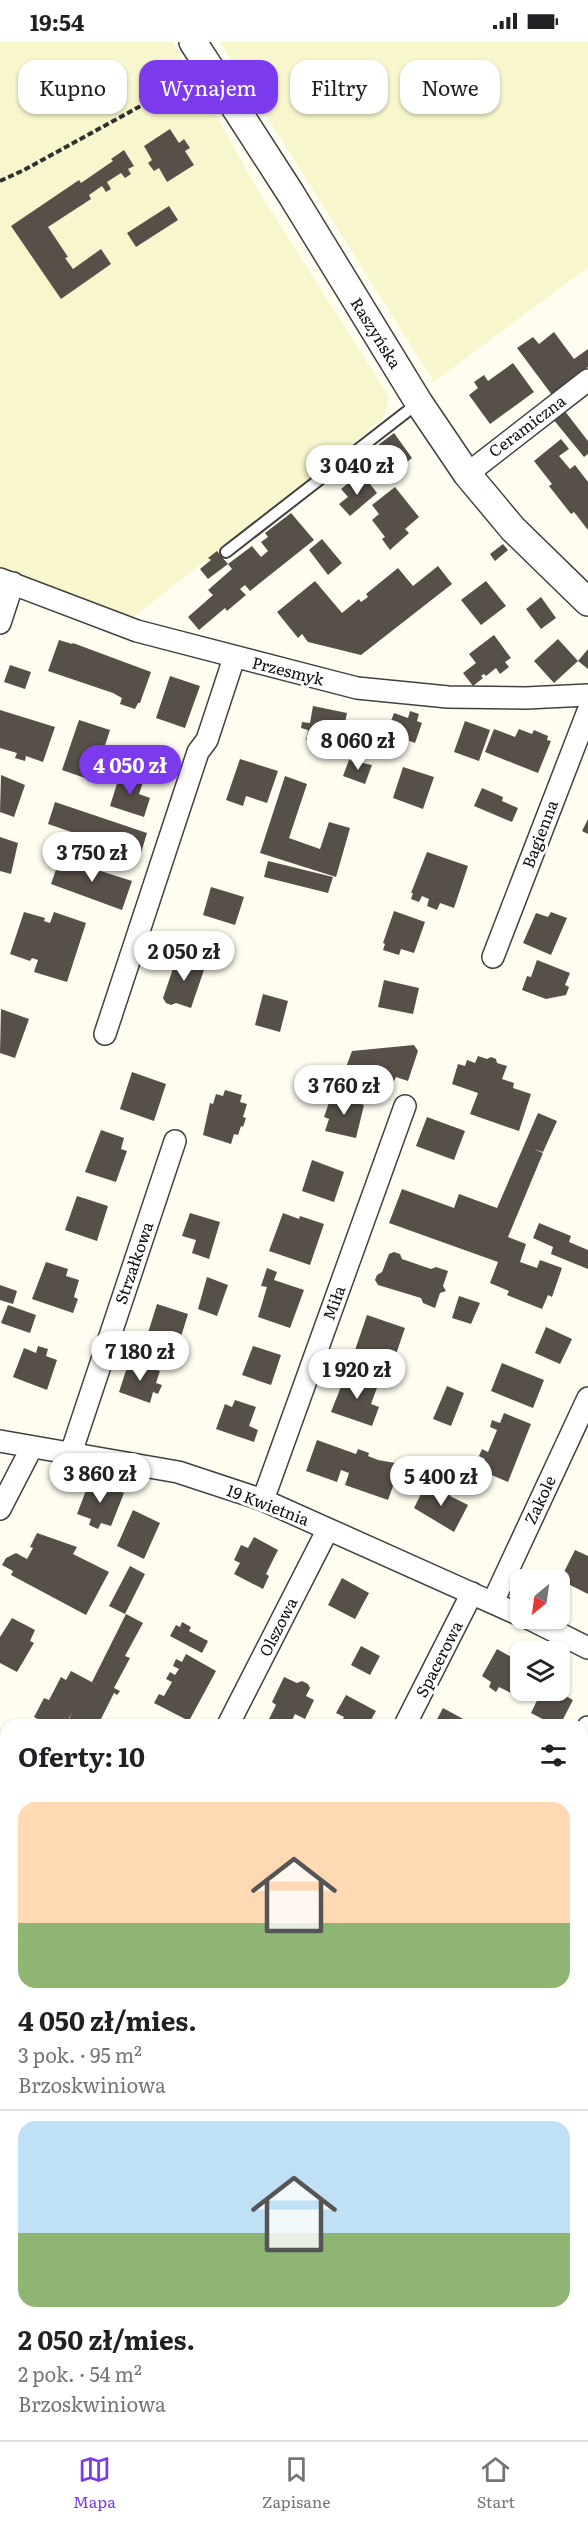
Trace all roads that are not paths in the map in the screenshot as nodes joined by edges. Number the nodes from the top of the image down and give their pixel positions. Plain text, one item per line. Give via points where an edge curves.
1 (199, 50) edge
2 (588, 380) edge
3 (418, 403) junction
4 (467, 474) junction
5 (226, 552) dead end
6 (7, 581) edge
7 (588, 602) edge
8 (0, 622) edge
9 (234, 658) junction
10 (588, 695) edge
11 (588, 711) edge
12 (493, 957) dead end
13 (105, 1034) dead end
14 (405, 1106) dead end
15 (175, 1141) dead end
16 (588, 1398) edge
17 (0, 1441) edge
18 (32, 1447) junction
19 (71, 1453) junction
20 (263, 1500) junction
21 (0, 1509) edge
22 (328, 1529) junction
23 (472, 1593) junction
24 (493, 1602) junction
25 (510, 1610) edge
26 (550, 1629) edge
27 (588, 1648) edge
28 (231, 1719) edge
29 (408, 1719) edge

1 - 3 street, Raszyńska
2 - 4 street, Ceramiczna
3 - 4 street, Raszyńska
3 - 5 lane
4 - 7 street, Raszyńska via 513,529
6 - 8 street
6 - 9 street, Przesmyk via 137,631
9 - 10 street, Przesmyk via 368,689 448,697
9 - 13 street via 207,740 198,752
11 - 12 street, Bagienna
14 - 20 street, Miła
15 - 19 street, Strzałkowa
16 - 24 street, Zakole
17 - 18 street, 19 Kwietnia
18 - 19 street, 19 Kwietnia
18 - 21 street
19 - 20 street, 19 Kwietnia via 178,1472
20 - 22 street, 19 Kwietnia
22 - 23 street, 19 Kwietnia
22 - 28 street, Olszowa
23 - 24 street, 19 Kwietnia
23 - 29 street, Spacerowa
24 - 25 street, 19 Kwietnia
26 - 27 street

